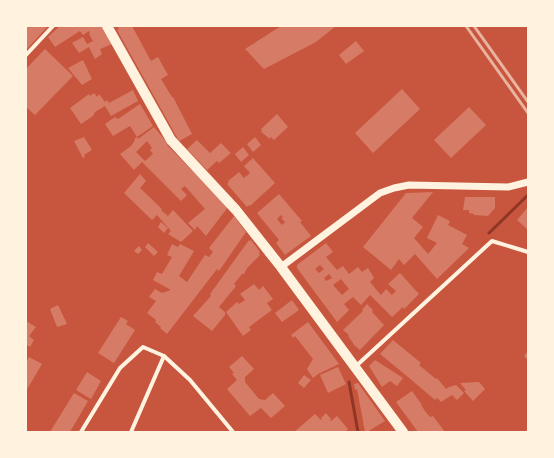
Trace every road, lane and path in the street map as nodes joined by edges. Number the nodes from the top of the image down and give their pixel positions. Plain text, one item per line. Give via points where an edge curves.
1 (53, 26) edge
2 (107, 26) edge
3 (26, 55) edge
4 (528, 182) edge
5 (528, 252) edge
6 (281, 267) junction
7 (164, 356) junction
8 (354, 367) junction
9 (81, 432) edge
10 (131, 432) edge
11 (233, 432) edge
12 (403, 432) edge

1 - 3 street
2 - 6 main road via 171,140 236,210
4 - 6 street via 508,187 409,185 394,188 380,193
5 - 8 street via 492,241
6 - 8 main road
7 - 9 street via 143,347 120,368
7 - 10 street
7 - 11 street via 190,380
8 - 12 main road

